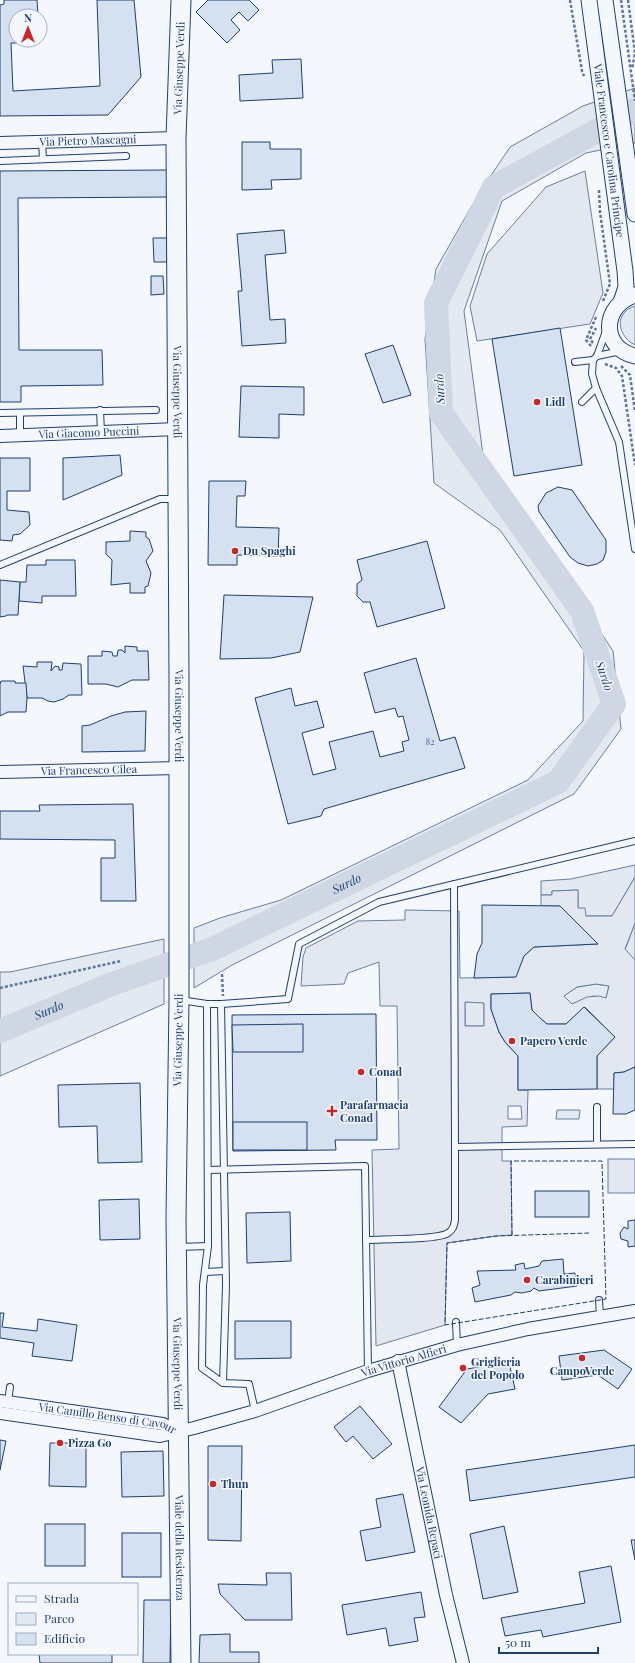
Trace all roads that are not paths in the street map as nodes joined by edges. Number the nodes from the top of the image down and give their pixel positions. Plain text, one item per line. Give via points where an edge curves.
1 (181, 0) edge
2 (589, 0) edge
3 (605, 0) edge
4 (176, 138) junction
5 (42, 141) junction
6 (0, 143) edge
7 (126, 156) dead end
8 (43, 159) junction
9 (0, 161) edge
10 (635, 214) edge
11 (635, 296) edge
12 (621, 302) junction
13 (610, 322) junction
14 (630, 356) edge
15 (595, 358) junction
16 (575, 362) dead end
17 (596, 388) junction
18 (582, 402) dead end
19 (100, 410) junction
20 (156, 410) dead end
21 (0, 413) edge
22 (20, 413) junction
23 (178, 429) junction
24 (101, 432) junction
25 (20, 434) junction
26 (0, 436) edge
27 (178, 499) junction
28 (635, 550) edge
29 (0, 565) edge
30 (178, 768) junction
31 (0, 772) edge
32 (635, 841) edge
33 (454, 884) junction
34 (179, 1000) junction
35 (207, 1004) junction
36 (222, 1004) junction
37 (597, 1107) dead end
38 (598, 1144) junction
39 (635, 1144) edge
40 (455, 1146) junction
41 (224, 1169) junction
42 (208, 1170) junction
43 (366, 1240) junction
44 (208, 1246) junction
45 (177, 1247) junction
46 (225, 1271) junction
47 (205, 1272) junction
48 (599, 1300) dead end
49 (635, 1311) edge
50 (600, 1316) junction
51 (456, 1322) dead end
52 (457, 1345) junction
53 (398, 1361) junction
54 (368, 1371) junction
55 (223, 1383) junction
56 (10, 1387) dead end
57 (4, 1402) edge
58 (29, 1411) junction
59 (255, 1411) junction
60 (0, 1413) edge
61 (178, 1432) junction
62 (181, 1663) edge
63 (463, 1663) edge

1 - 4 main road, Via Giuseppe Verdi
2 - 12 street, Viale Francesco e Carolina Principe via 625,271 626,287
3 - 10 street, Viale Francesco e Carolina Principe
4 - 5 street, Via Pietro Mascagni
4 - 23 main road, Via Giuseppe Verdi
5 - 6 street, Via Pietro Mascagni
5 - 8 lane
7 - 8 lane
8 - 9 lane
11 - 12 street
12 - 13 street, Viale Francesco e Carolina Principe via 612,314
13 - 14 street via 612,338
13 - 15 lane
14 - 15 lane
15 - 16 lane
15 - 17 lane via 592,374
17 - 18 lane
17 - 28 lane via 619,442
19 - 20 lane
19 - 22 lane
19 - 24 lane
21 - 22 lane
22 - 25 lane
23 - 24 street, Via Giacomo Puccini
23 - 27 main road, Via Giuseppe Verdi
24 - 25 street, Via Giacomo Puccini
25 - 26 street, Via Giacomo Puccini
27 - 29 lane via 160,499
27 - 30 main road, Via Giuseppe Verdi
30 - 31 street, Via Francesco Cilea
30 - 34 main road, Via Giuseppe Verdi
32 - 33 lane
33 - 36 lane via 379,902 302,941 297,948 288,999
33 - 40 lane
34 - 35 lane
34 - 45 main road, Via Giuseppe Verdi
35 - 36 lane
35 - 42 lane
36 - 41 lane
37 - 38 lane
38 - 39 lane
38 - 40 lane
40 - 43 lane via 456,1220 450,1232 436,1237
41 - 42 lane
41 - 43 lane via 365,1166
41 - 46 lane
42 - 44 lane
43 - 54 lane
44 - 45 lane
44 - 47 lane
45 - 61 main road, Via Giuseppe Verdi
46 - 47 lane
46 - 55 lane
47 - 55 lane via 202,1368
48 - 50 lane
49 - 50 street, Via Vittorio Alfieri
50 - 52 street, Via Vittorio Alfieri via 528,1328
51 - 52 lane
52 - 53 street, Via Vittorio Alfieri
53 - 54 street, Via Vittorio Alfieri
53 - 63 street, Via Leonida Repaci via 446,1595
54 - 59 street, Via Vittorio Alfieri
55 - 59 lane via 249,1384
56 - 57 lane
57 - 58 street, Via Camillo Benso di Cavour
58 - 60 street, Via Camillo Benso di Cavour
58 - 61 street, Via Camillo Benso di Cavour via 102,1422 163,1424
59 - 61 street, Via Vittorio Alfieri
61 - 62 main road, Viale della Resistenza

